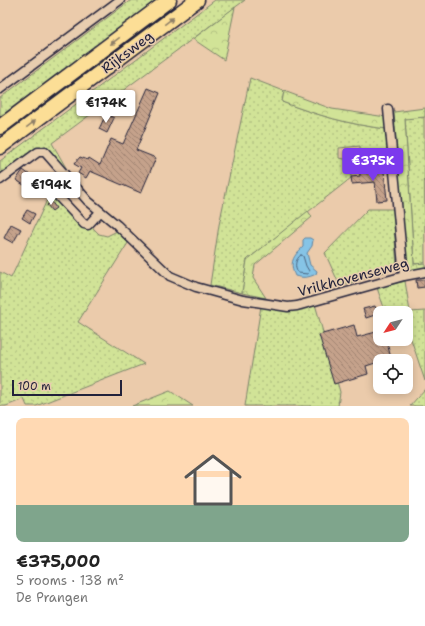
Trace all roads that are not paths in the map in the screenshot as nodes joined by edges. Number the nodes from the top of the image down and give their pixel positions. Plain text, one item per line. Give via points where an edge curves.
1 (120, 0) edge
2 (169, 0) edge
3 (197, 0) edge
4 (0, 89) edge
5 (388, 109) dead end
6 (0, 127) edge
7 (0, 148) edge
8 (0, 180) edge
9 (54, 192) dead end
10 (100, 212) junction
11 (425, 272) edge
12 (404, 276) junction

1 - 4 street
2 -> 6 highway, Rijksweg
7 -> 3 highway, Rijksweg
5 - 12 street
8 - 10 street, Vrilkhovenseweg via 43,151
9 - 10 street via 84,224 88,225
10 - 12 street, Vrilkhovenseweg via 170,276 196,287 242,300 297,306
11 - 12 street, Vrilkhovenseweg

